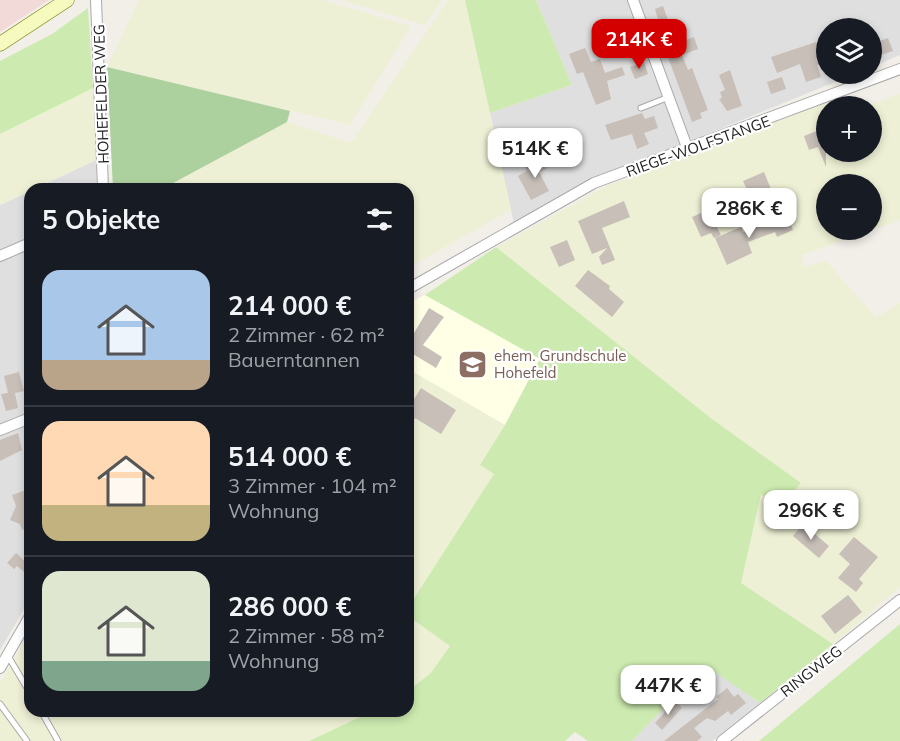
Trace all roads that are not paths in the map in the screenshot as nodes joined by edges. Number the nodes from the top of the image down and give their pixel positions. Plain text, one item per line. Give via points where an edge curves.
1 (67, 0) edge
2 (96, 0) edge
3 (633, 0) edge
4 (0, 44) edge
5 (900, 69) edge
6 (669, 97) junction
7 (640, 108) dead end
8 (688, 150) junction
9 (103, 183) edge
10 (24, 246) edge
11 (0, 256) edge
12 (414, 286) edge
13 (24, 420) edge
14 (0, 430) edge
15 (900, 600) edge
16 (24, 626) edge
17 (7, 655) junction
18 (0, 668) edge
19 (24, 683) edge
20 (0, 704) edge
21 (44, 717) edge
22 (27, 741) edge
23 (58, 741) edge
24 (722, 741) edge

1 - 4 main road
2 - 9 street, HOHEFELDER WEG
3 - 6 street
5 - 8 street, RIEGE-WOLFSTANGE
6 - 7 lane
6 - 8 street
8 - 12 street, RIEGE-WOLFSTANGE via 594,183
10 - 11 street
13 - 14 street
15 - 24 street, RINGWEG
16 - 17 street
17 - 18 street
17 - 19 lane
20 - 22 lane
21 - 23 lane

